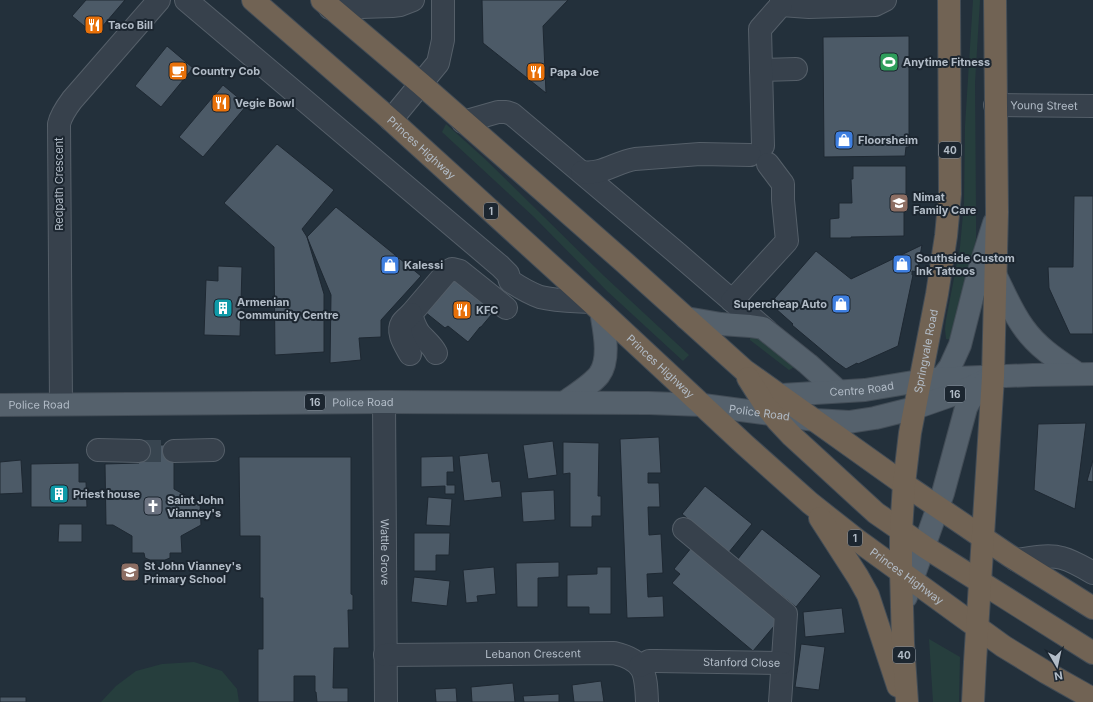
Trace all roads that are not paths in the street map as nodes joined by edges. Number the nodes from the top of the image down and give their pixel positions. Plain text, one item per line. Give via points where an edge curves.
1 (159, 0) edge
2 (186, 0) edge
3 (253, 0) edge
4 (413, 0) edge
5 (442, 0) edge
6 (885, 0) edge
7 (949, 0) edge
8 (995, 0) edge
9 (781, 2) edge
10 (327, 3) edge
11 (796, 69) dead end
12 (761, 70) junction
13 (421, 84) junction
14 (995, 106) junction
15 (1093, 106) edge
16 (391, 120) junction
17 (464, 122) junction
18 (761, 155) junction
19 (649, 157) junction
20 (582, 172) junction
21 (614, 200) junction
22 (997, 212) junction
23 (995, 274) junction
24 (732, 301) junction
25 (596, 307) junction
26 (506, 308) dead end
27 (411, 314) junction
28 (686, 318) junction
29 (766, 330) junction
30 (436, 353) dead end
31 (410, 354) dead end
32 (1086, 374) edge
33 (993, 377) junction
34 (931, 379) junction
35 (838, 391) junction
36 (384, 402) junction
37 (565, 402) junction
38 (770, 402) junction
39 (61, 404) junction
40 (0, 405) edge
41 (703, 405) junction
42 (914, 408) junction
43 (815, 420) junction
44 (98, 450) dead end
45 (213, 450) dead end
46 (139, 451) tunnel mouth
47 (174, 451) tunnel mouth
48 (904, 484) junction
49 (810, 503) junction
50 (938, 507) junction
51 (684, 529) dead end
52 (900, 531) junction
53 (983, 538) junction
54 (924, 547) junction
55 (1016, 560) junction
56 (1093, 573) edge
57 (907, 576) junction
58 (980, 582) junction
59 (1093, 608) edge
60 (977, 628) junction
61 (1093, 653) edge
62 (385, 655) junction
63 (782, 663) junction
64 (640, 666) junction
65 (1093, 699) edge
66 (386, 702) edge
67 (647, 702) edge
68 (780, 702) edge
69 (903, 702) edge
70 (907, 702) edge
71 (973, 702) edge
72 (1065, 702) edge

1 - 39 street, Redpath Crescent via 72,100 59,124
2 - 25 street via 507,272 510,281 541,297
3 - 16 highway, Princes Highway / 1
4 - 10 street via 388,6
5 - 13 street via 443,40 439,60
6 - 9 street via 875,5 808,7
7 - 34 highway, Springvale Road / 40 via 949,207
8 - 14 highway
9 - 12 street via 760,29
10 - 13 highway
11 - 12 street
12 - 18 street
13 - 16 street
13 - 17 highway
14 - 15 street, Young Street
14 - 22 highway
16 - 25 highway, Princes Highway / 1
17 - 20 street via 498,112 509,112
17 - 28 highway
18 - 19 street via 700,154
18 - 24 street via 783,184 787,242
19 - 20 street via 629,160 600,172
19 - 21 street via 638,160 628,169 615,186
20 - 21 street
21 - 24 street
22 - 23 highway
22 - 34 main road via 960,345 950,367
23 - 32 main road via 1027,332 1045,350
23 - 33 highway
24 - 29 street
25 - 37 main road via 606,350 602,370 593,381
25 - 41 highway, Princes Highway / 1
26 - 27 street via 460,270 452,269
27 - 30 street via 414,325
27 - 31 street via 401,324 400,331
28 - 29 main road via 756,326
28 - 38 highway via 744,370
29 - 35 main road
32 - 33 main road, Centre Road / 16
33 - 34 main road, Centre Road / 16
33 - 42 main road, Centre Road / 16
33 - 50 main road via 975,394 966,408
33 - 53 highway
34 - 35 main road, Centre Road / 16 via 872,389
34 - 42 highway, Springvale Road / 40
35 - 38 main road, Centre Road / 16
36 - 37 main road, Police Road / 16
36 - 39 main road, Police Road / 16
36 - 62 street, Wattle Grove
37 - 41 main road, Police Road / 16
38 - 41 main road, Police Road / 16
38 - 43 highway
38 - 52 highway via 792,436 876,513
39 - 40 main road, Police Road / 16
41 - 49 highway, Princes Highway / 1
42 - 43 main road, Centre Road / 16 via 861,420
42 - 48 highway, Springvale Road / 40
43 - 48 highway
44 - 46 street
45 - 47 street
48 - 50 highway
48 - 52 highway, Springvale Road / 40
49 - 57 highway, Princes Highway / 1
49 - 69 highway via 868,595
50 - 53 highway
50 - 54 main road
51 - 63 street, Stanford Close via 786,614
52 - 54 highway
52 - 57 highway, Springvale Road / 40
53 - 55 highway
53 - 58 highway
54 - 57 main road
54 - 58 highway
55 - 56 street via 1062,558
55 - 59 highway
57 - 60 highway, Princes Highway / 1
57 - 70 highway, Springvale Road / 40 via 903,607
58 - 60 highway
58 - 61 highway
60 - 65 highway, Princes Highway / 1
60 - 71 highway
62 - 64 street, Lebanon Crescent via 614,653 635,660
62 - 66 street, Wattle Grove
63 - 64 street, Stanford Close via 649,661
63 - 68 street
64 - 67 street via 646,680
65 - 72 highway

